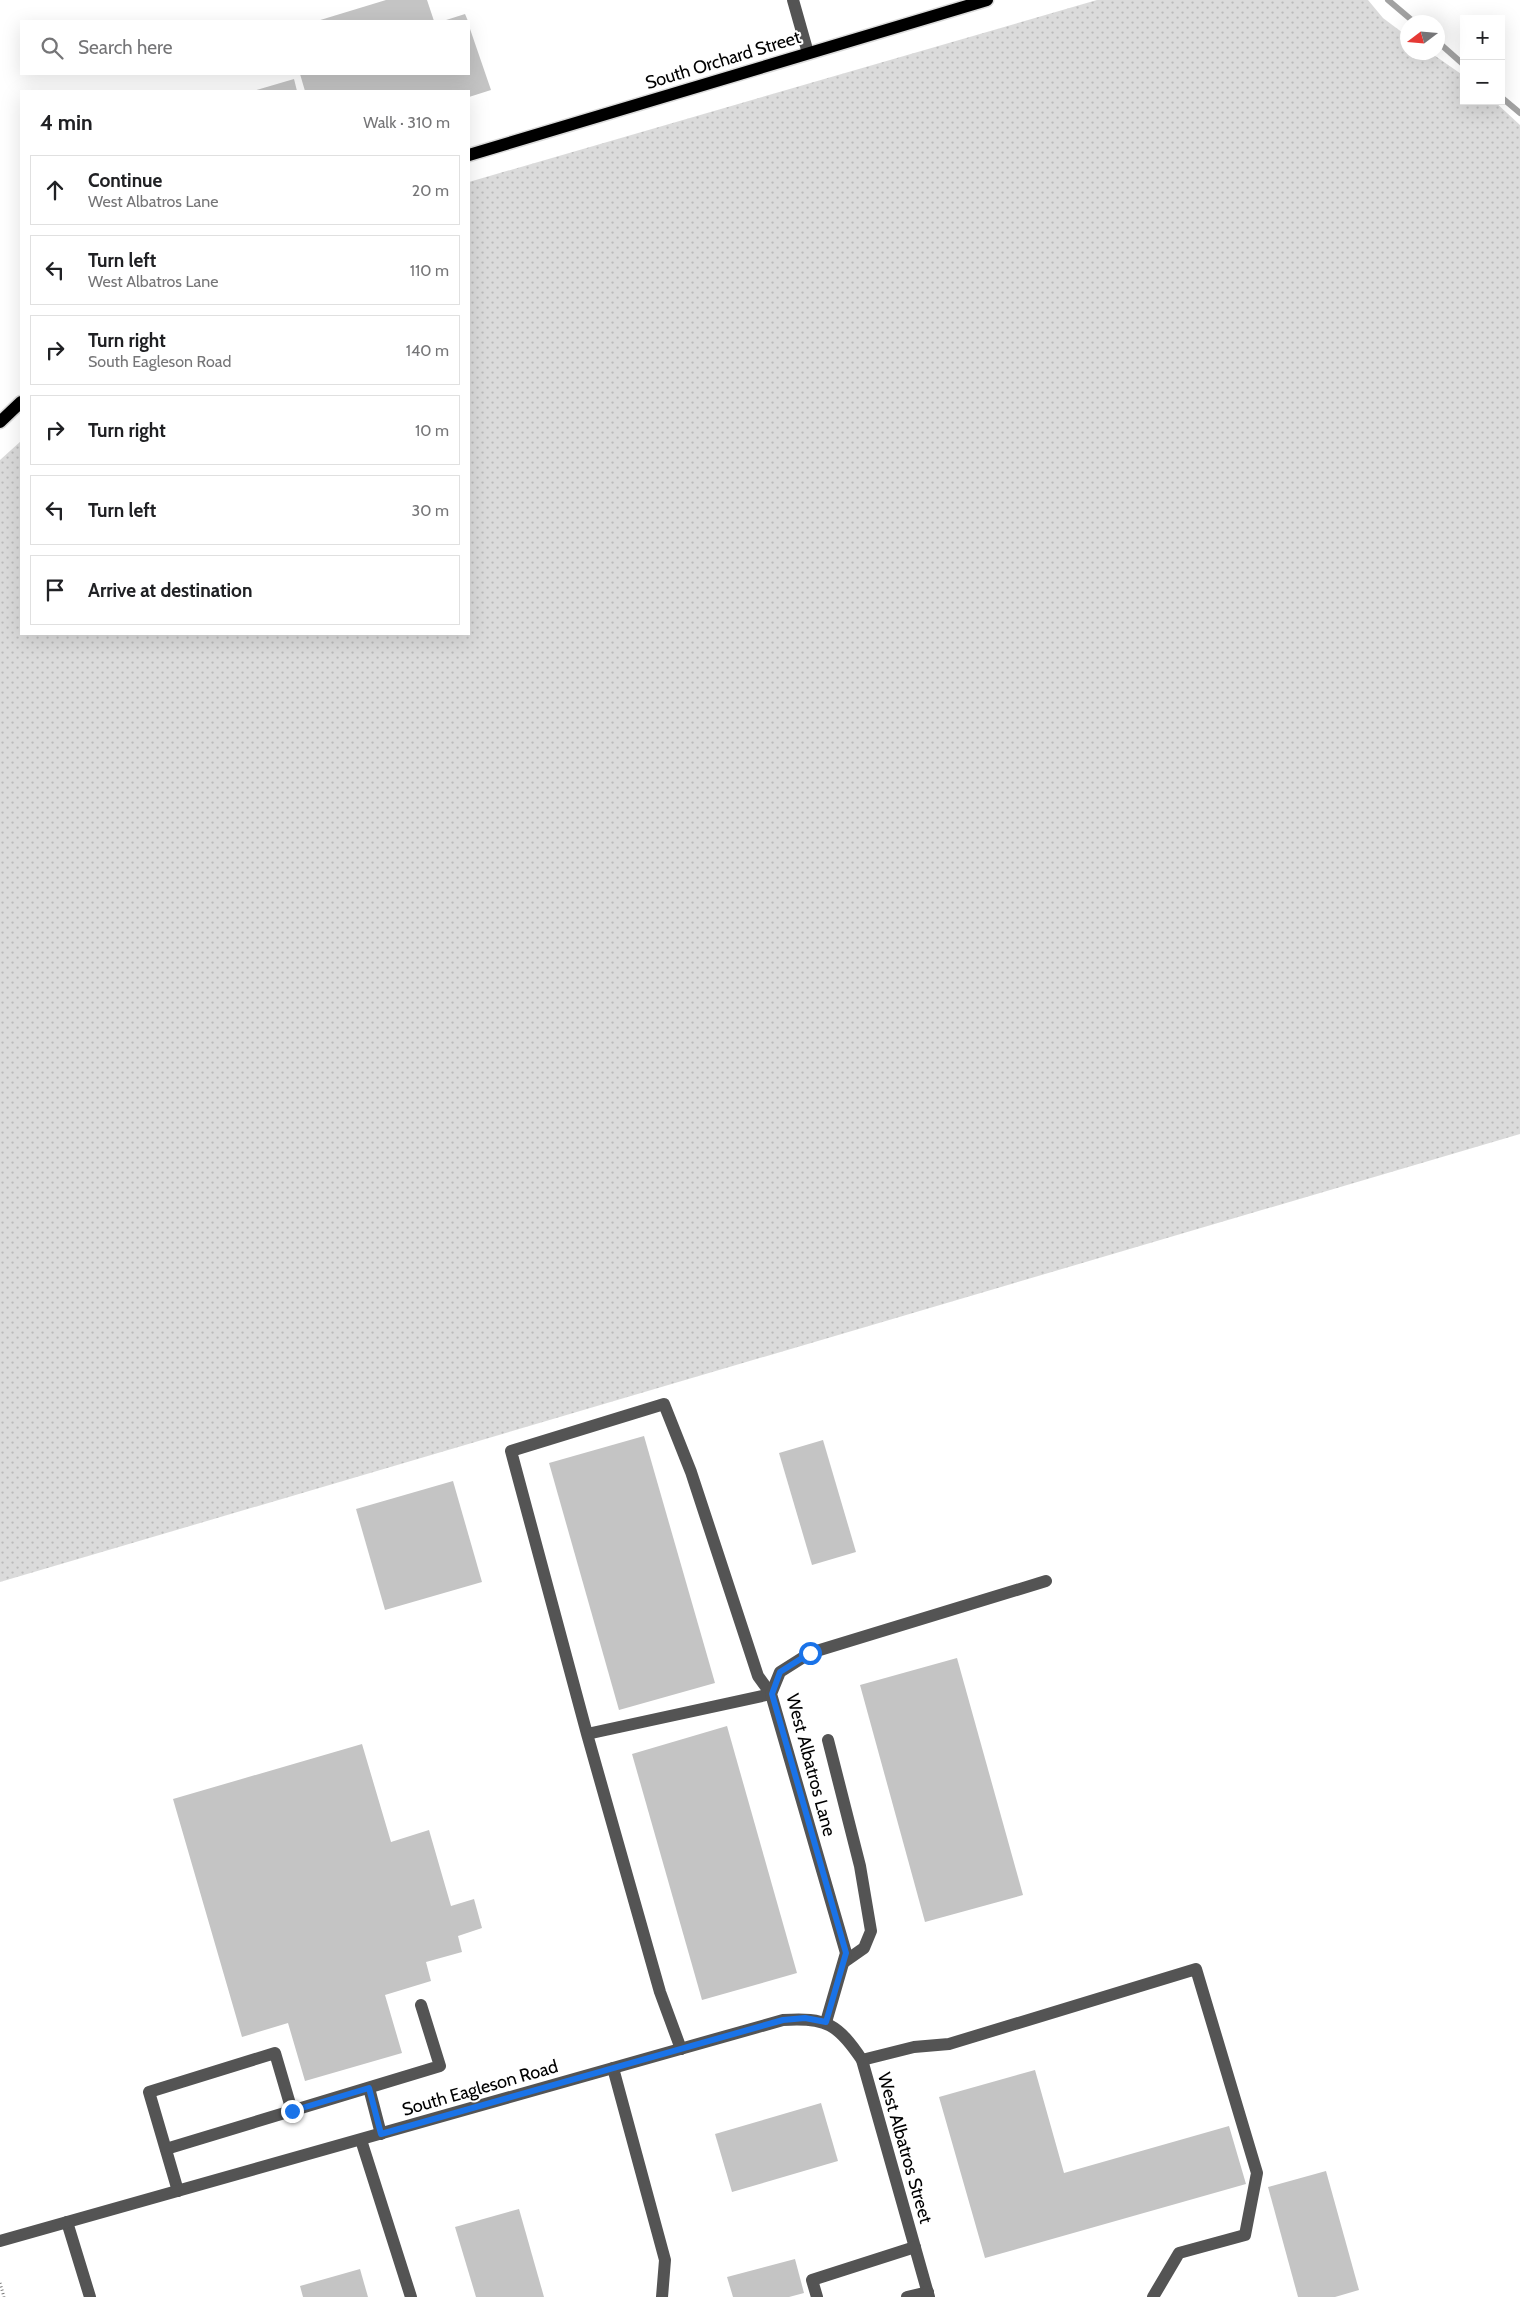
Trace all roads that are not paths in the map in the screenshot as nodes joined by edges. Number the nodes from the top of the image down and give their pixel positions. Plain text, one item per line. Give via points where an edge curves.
1 (793, 0) edge
2 (988, 0) edge
3 (808, 52) junction
4 (470, 155) edge
5 (20, 403) edge
6 (0, 422) edge
7 (1046, 1581) dead end
8 (772, 1694) junction
9 (587, 1734) junction
10 (828, 1740) dead end
11 (844, 1962) junction
12 (421, 2005) dead end
13 (826, 2022) junction
14 (681, 2049) junction
15 (862, 2060) junction
16 (613, 2068) junction
17 (369, 2088) junction
18 (292, 2111) junction
19 (381, 2134) junction
20 (361, 2140) junction
21 (166, 2149) junction
22 (178, 2191) junction
23 (67, 2222) junction
24 (0, 2241) edge
25 (915, 2247) junction
26 (928, 2294) edge
27 (90, 2297) edge
28 (411, 2297) edge
29 (662, 2297) edge
30 (817, 2297) edge
31 (907, 2297) edge
32 (1153, 2297) edge

1 - 3 street
2 - 3 main road, South Orchard Street
3 - 4 main road, South Orchard Street
5 - 6 main road
7 - 8 street, West Albatros Lane via 810,1653 780,1672
8 - 9 street
8 - 9 street via 758,1676 691,1472 664,1404 511,1451
8 - 11 street, West Albatros Lane via 846,1953
9 - 14 street via 660,1992
10 - 11 street via 860,1866 871,1931 864,1948
11 - 13 street, West Albatros Lane
12 - 17 street via 440,2066
13 - 14 street, South Eagleson Road via 805,2018 783,2020
13 - 15 street, West Albatros Street via 847,2038
14 - 16 street, South Eagleson Road
15 - 25 street, West Albatros Street
15 - 32 street via 914,2047 949,2044 1196,1969 1257,2173 1245,2235 1179,2253
16 - 19 street, South Eagleson Road
16 - 29 street via 665,2260
17 - 18 street
17 - 19 street
18 - 21 street
18 - 21 street via 275,2053 149,2092
19 - 20 street, South Eagleson Road
20 - 22 street, South Eagleson Road
20 - 28 street
21 - 22 street
22 - 23 street, South Eagleson Road
23 - 24 street, South Eagleson Road
23 - 27 street
25 - 26 street, West Albatros Street
25 - 30 street via 812,2280
26 - 31 street

